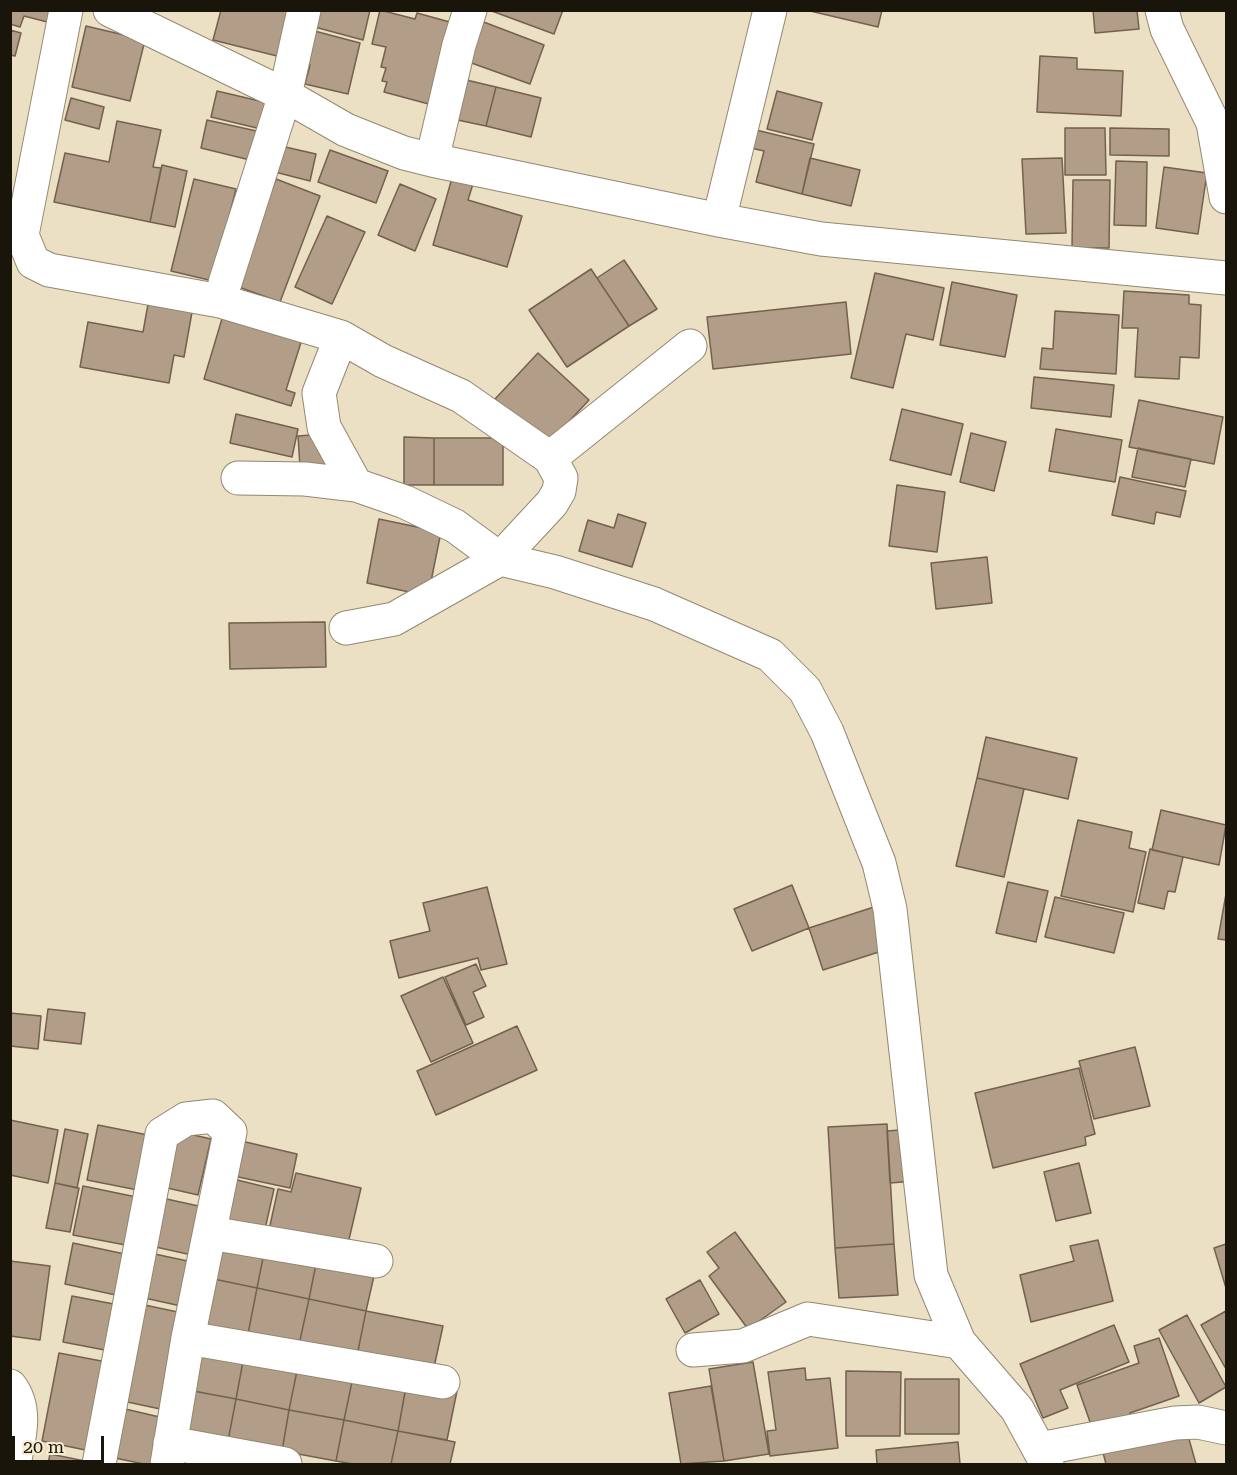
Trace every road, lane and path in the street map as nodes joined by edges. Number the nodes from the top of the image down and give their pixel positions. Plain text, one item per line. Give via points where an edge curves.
1 (66, 10) edge
2 (110, 10) edge
3 (304, 10) edge
4 (470, 10) edge
5 (770, 10) edge
6 (1162, 10) edge
7 (285, 95) junction
8 (432, 160) junction
9 (1227, 197) edge
10 (719, 220) junction
11 (1227, 278) edge
12 (225, 283) dead end
13 (341, 336) junction
14 (690, 346) dead end
15 (550, 458) junction
16 (238, 478) dead end
17 (356, 485) junction
18 (500, 559) junction
19 (346, 628) dead end
20 (210, 1233) junction
21 (376, 1262) dead end
22 (188, 1338) junction
23 (959, 1342) junction
24 (693, 1350) dead end
25 (443, 1382) dead end
26 (10, 1386) edge
27 (1227, 1428) edge
28 (168, 1454) edge
29 (1044, 1457) edge
30 (14, 1464) edge
31 (99, 1464) edge
32 (285, 1464) edge

1 - 13 street via 22,235 33,262 49,270 220,301
2 - 7 street
3 - 7 street
4 - 8 street
5 - 10 street
6 - 9 street via 1213,123
7 - 8 street via 345,130
7 - 12 street
8 - 10 street
10 - 11 street via 821,239
13 - 15 street via 383,361 461,396
13 - 17 street via 319,393 324,427
14 - 15 street
15 - 18 street via 561,478 559,491
16 - 17 street
17 - 18 street via 405,502 455,526
18 - 19 street via 394,619
18 - 23 street via 643,601 721,631 770,655 805,690 857,805 879,863 890,909 931,1275
20 - 21 street
20 - 22 street
20 - 31 street via 230,1132 213,1116 186,1119 162,1134
22 - 25 street
22 - 28 street
23 - 24 street via 808,1319 743,1346
23 - 29 street via 1017,1409
26 - 30 street via 21,1409
27 - 29 street via 1198,1422 1175,1423
28 - 32 street

